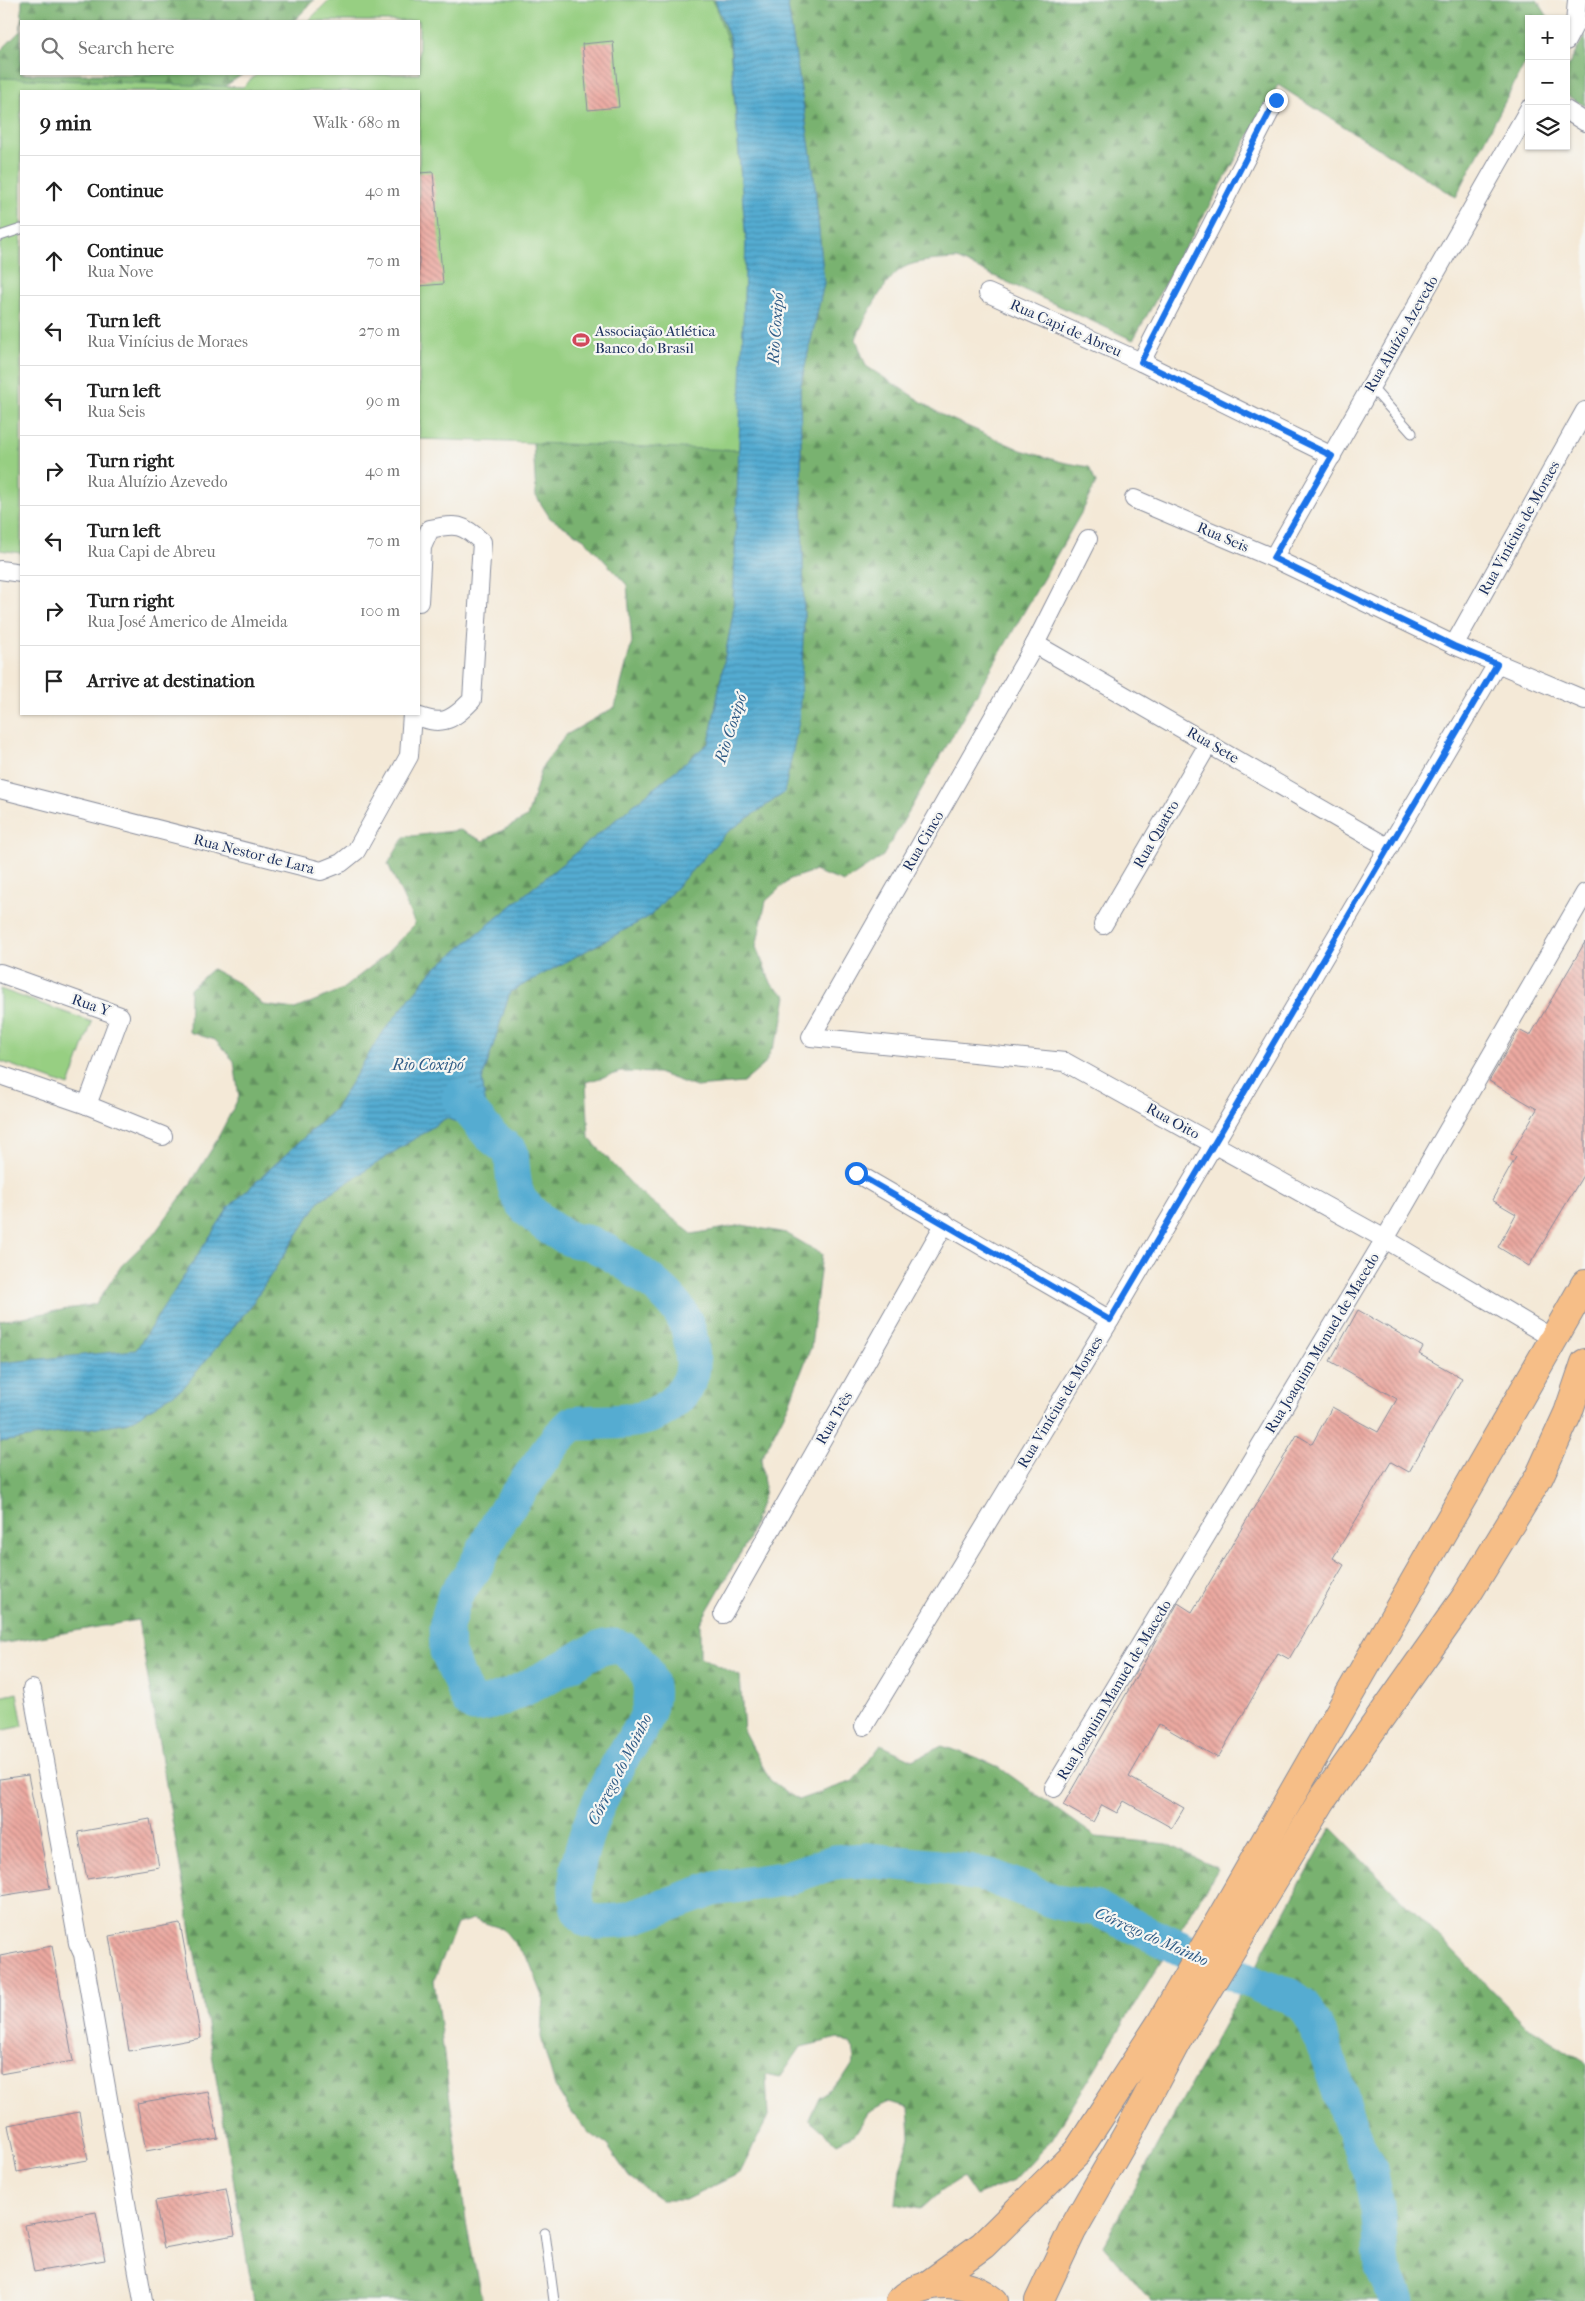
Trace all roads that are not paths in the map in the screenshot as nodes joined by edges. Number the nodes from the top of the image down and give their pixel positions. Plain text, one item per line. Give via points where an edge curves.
1 (1577, 0) edge
2 (1570, 33) edge
3 (1276, 100) dead end
4 (1570, 113) edge
5 (1525, 116) edge
6 (1585, 122) edge
7 (20, 229) edge
8 (0, 236) edge
9 (988, 293) dead end
10 (1141, 362) junction
11 (1371, 387) junction
12 (1585, 411) edge
13 (1412, 433) dead end
14 (1332, 456) junction
15 (1134, 499) dead end
16 (1088, 539) dead end
17 (1273, 558) junction
18 (0, 570) edge
19 (20, 573) edge
20 (420, 583) edge
21 (1035, 644) junction
22 (1454, 646) junction
23 (1497, 664) junction
24 (1585, 700) edge
25 (412, 715) edge
26 (414, 715) edge
27 (1209, 743) junction
28 (0, 789) edge
29 (1389, 848) junction
30 (1585, 893) edge
31 (1103, 925) dead end
32 (0, 974) edge
33 (811, 1037) joint
34 (0, 1075) edge
35 (87, 1105) junction
36 (163, 1136) dead end
37 (1214, 1143) junction
38 (856, 1173) dead end
39 (945, 1223) junction
40 (1385, 1238) junction
41 (1585, 1284) edge
42 (1110, 1320) junction
43 (1552, 1338) junction
44 (1585, 1363) edge
45 (724, 1614) dead end
46 (32, 1689) dead end
47 (864, 1726) dead end
48 (1054, 1788) dead end
49 (1172, 2027) junction
50 (545, 2233) dead end
51 (925, 2287) junction
52 (143, 2301) edge
53 (554, 2301) edge
54 (900, 2301) edge
55 (994, 2301) edge
56 (1039, 2301) edge

1 - 2 street via 1578,10
3 - 10 street
4 - 6 street
5 - 11 street, Rua Aluízio Azevedo
7 - 8 lane
9 - 10 street, Rua Capi de Abreu
10 - 14 street, Rua Capi de Abreu
11 - 13 lane
11 - 14 street, Rua Aluízio Azevedo
12 - 22 street, Rua Vinícius de Moraes
14 - 17 street, Rua Aluízio Azevedo
15 - 17 street, Rua Seis
16 - 21 street, Rua Cinco
17 - 22 street, Rua Seis
18 - 19 street
20 - 26 street via 422,546 430,530 450,524 467,528 482,542 472,700 460,712 446,719 432,722
21 - 27 street, Rua Sete
21 - 33 street, Rua Cinco
22 - 23 street, Rua Seis
23 - 24 street, Rua Seis
23 - 29 street, Rua Vinícius de Moraes
25 - 28 street, Rua Nestor de Lara via 409,756 356,851 341,863 322,871
27 - 29 street, Rua Sete
27 - 31 street, Rua Quatro
29 - 37 street, Rua Vinícius de Moraes
30 - 40 street, Rua Joaquim Manuel de Macedo
32 - 35 street, Rua Y via 120,1016
33 - 37 street, Rua Oito via 1065,1062
34 - 35 street
35 - 36 street
37 - 40 street, Rua Oito
37 - 42 street, Rua Vinícius de Moraes
38 - 39 street
39 - 42 street
39 - 45 street, Rua Três
40 - 43 street, Rua Oito
40 - 48 street, Rua Joaquim Manuel de Macedo
41 - 43 main road
42 - 47 street, Rua Vinícius de Moraes
43 - 49 main road via 1249,1870
44 - 49 main road via 1568,1413 1539,1477 1465,1598 1322,1800 1269,1889
46 - 52 street via 78,1943 84,1954
49 - 51 main road via 1076,2152 984,2245
49 - 56 main road via 1128,2133 1072,2231
50 - 53 lane
51 - 54 main road
51 - 55 main road via 948,2284 972,2288

